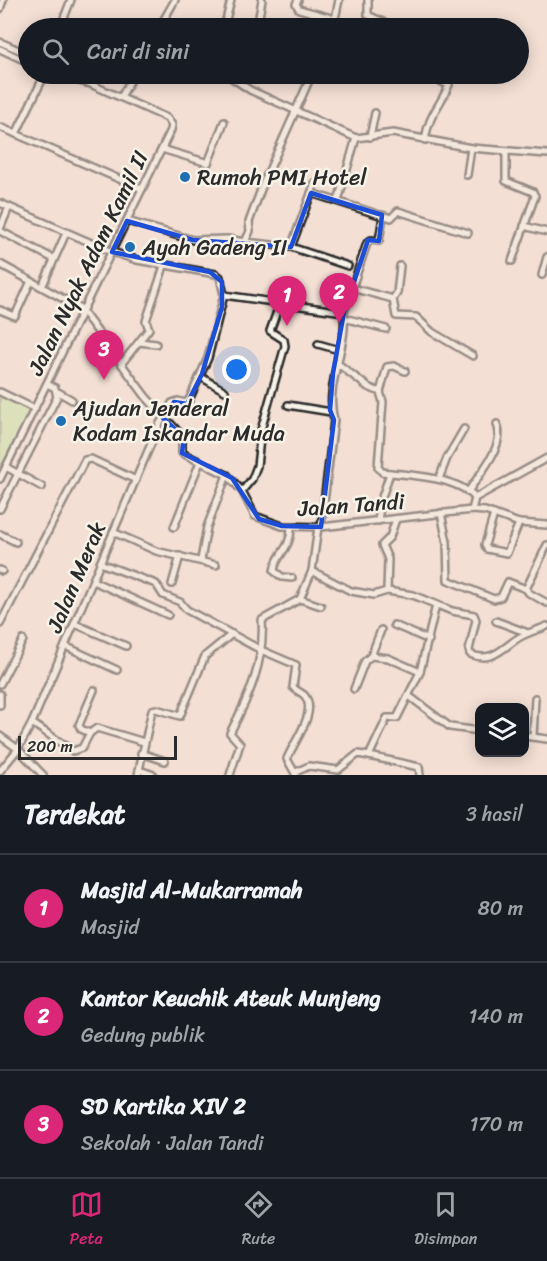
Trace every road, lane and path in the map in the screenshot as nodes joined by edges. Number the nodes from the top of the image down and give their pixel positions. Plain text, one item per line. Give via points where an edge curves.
1 (3, 0) edge
2 (71, 0) edge
3 (176, 0) edge
4 (222, 0) edge
5 (262, 0) edge
6 (298, 0) edge
7 (339, 0) edge
8 (368, 0) edge
9 (231, 2) edge
10 (0, 9) edge
11 (64, 18) edge
12 (165, 18) edge
13 (227, 18) edge
14 (258, 18) edge
15 (331, 18) edge
16 (335, 18) edge
17 (374, 18) edge
18 (2, 47) edge
19 (18, 51) edge
20 (18, 56) edge
21 (40, 84) edge
22 (90, 84) edge
23 (128, 84) edge
24 (243, 84) edge
25 (307, 84) edge
26 (447, 84) edge
27 (121, 97) junction
28 (295, 111) junction
29 (375, 112) dead end
30 (224, 122) dead end
31 (0, 127) edge
32 (16, 134) junction
33 (370, 137) junction
34 (356, 138) junction
35 (425, 140) junction
36 (471, 148) junction
37 (162, 149) junction
38 (507, 151) junction
39 (547, 154) edge
40 (467, 175) dead end
41 (315, 183) dead end
42 (141, 189) junction
43 (311, 193) junction
44 (338, 201) junction
45 (0, 203) edge
46 (9, 207) junction
47 (382, 216) junction
48 (127, 221) junction
49 (524, 226) junction
50 (0, 230) edge
51 (547, 232) edge
52 (66, 233) junction
53 (468, 233) dead end
54 (245, 242) junction
55 (291, 247) junction
56 (112, 252) junction
57 (547, 257) edge
58 (54, 259) junction
59 (512, 261) dead end
60 (0, 264) edge
61 (164, 266) junction
62 (348, 266) dead end
63 (400, 266) dead end
64 (542, 276) dead end
65 (31, 281) junction
66 (42, 287) junction
67 (352, 288) junction
68 (224, 295) junction
69 (393, 298) junction
70 (280, 303) junction
71 (0, 310) edge
72 (82, 311) junction
73 (344, 315) junction
74 (386, 329) dead end
75 (138, 342) junction
76 (156, 344) dead end
77 (318, 344) dead end
78 (339, 350) junction
79 (473, 356) dead end
80 (122, 363) junction
81 (337, 363) junction
82 (405, 371) dead end
83 (201, 377) junction
84 (48, 384) junction
85 (225, 391) dead end
86 (0, 392) edge
87 (57, 392) junction
88 (380, 392) junction
89 (72, 400) dead end
90 (288, 405) dead end
91 (35, 409) junction
92 (331, 412) junction
93 (163, 418) junction
94 (497, 424) dead end
95 (464, 429) dead end
96 (547, 458) edge
97 (200, 462) junction
98 (6, 467) junction
99 (390, 473) junction
100 (19, 474) junction
101 (228, 475) junction
102 (0, 479) edge
103 (439, 479) junction
104 (136, 480) junction
105 (42, 487) dead end
106 (242, 490) junction
107 (468, 492) junction
108 (475, 498) junction
109 (0, 509) edge
110 (471, 510) junction
111 (441, 513) junction
112 (494, 514) junction
113 (396, 519) junction
114 (378, 521) junction
115 (519, 523) junction
116 (547, 525) edge
117 (174, 527) dead end
118 (291, 527) junction
119 (319, 527) junction
120 (113, 532) junction
121 (0, 534) edge
122 (16, 542) dead end
123 (547, 545) edge
124 (180, 556) junction
125 (201, 560) junction
126 (100, 563) junction
127 (216, 565) dead end
128 (312, 572) junction
129 (292, 578) dead end
130 (93, 581) junction
131 (172, 584) dead end
132 (526, 589) junction
133 (387, 591) junction
134 (300, 599) junction
135 (547, 603) edge
136 (436, 605) junction
137 (321, 606) dead end
138 (168, 615) dead end
139 (496, 621) dead end
140 (0, 624) edge
141 (75, 624) junction
142 (394, 625) dead end
143 (547, 626) edge
144 (381, 630) dead end
145 (528, 633) junction
146 (232, 634) junction
147 (23, 640) dead end
148 (429, 640) junction
149 (65, 646) junction
150 (126, 646) dead end
151 (261, 650) junction
152 (371, 656) junction
153 (117, 670) dead end
154 (420, 672) junction
155 (0, 684) edge
156 (354, 689) dead end
157 (94, 690) dead end
158 (0, 694) edge
159 (410, 696) junction
160 (535, 698) dead end
161 (0, 705) edge
162 (32, 723) junction
163 (475, 730) edge
164 (90, 733) junction
165 (0, 736) edge
166 (529, 736) edge
167 (533, 737) junction
168 (547, 739) edge
169 (144, 742) junction
170 (18, 749) junction
171 (141, 753) junction
172 (369, 756) junction
173 (165, 760) dead end
174 (0, 771) edge
175 (139, 772) edge
176 (296, 774) edge
177 (43, 775) edge
178 (154, 775) edge
179 (230, 775) edge
180 (420, 775) edge

1 - 10 street
2 - 11 street
3 - 12 street
4 - 9 street
5 - 14 street
6 - 15 street via 299,9
7 - 16 street
8 - 17 street via 368,15
9 - 13 street
18 - 19 street
18 - 20 street
21 - 32 street
22 - 27 street
23 - 27 street
24 - 28 street
25 - 28 street
26 - 35 street via 430,116
27 - 37 street, Jalan Nyak Adam Kamil II via 166,118 172,125
28 - 34 street
28 - 54 street via 263,184
29 - 33 street
30 - 37 street via 208,163
31 - 32 street
32 - 42 street
33 - 34 street
33 - 35 street via 393,133
34 - 44 street
35 - 36 street
36 - 38 street
36 - 40 street
37 - 42 street, Jalan Nyak Adam Kamil II
38 - 39 street
38 - 49 street via 505,179 535,195
41 - 43 street
42 - 48 street, Jalan Nyak Adam Kamil II
43 - 44 street
43 - 55 street
44 - 47 street
45 - 46 street
46 - 50 street
46 - 52 street
47 - 53 street via 391,218 398,211
47 - 67 street via 379,241 367,243
48 - 54 street via 193,240
48 - 56 street, Jalan Nyak Adam Kamil II
49 - 51 street
49 - 59 street
50 - 58 street
52 - 56 street
52 - 58 street
54 - 55 street
55 - 62 street
56 - 61 street
56 - 72 street, Jalan Nyak Adam Kamil II
57 - 64 street
58 - 66 street
60 - 65 street, Jalan Tandi
61 - 68 street via 216,274
61 - 75 street via 146,321 149,328
63 - 69 street
65 - 66 street, Jalan Tandi
65 - 71 street via 15,316
66 - 72 street, Jalan Tandi
67 - 69 street
67 - 73 street
68 - 70 street
68 - 83 street
69 - 79 street via 396,316 416,317 432,332
70 - 73 street
70 - 106 street via 270,331 284,340 285,346 260,436 257,466
72 - 80 street, Jalan Tandi
72 - 84 street, Jalan Nyak Adam Kamil II
73 - 74 street
73 - 78 street
75 - 76 street
75 - 80 street
77 - 78 street
78 - 81 street
80 - 93 street, Jalan Tandi
81 - 88 street
81 - 92 street
82 - 88 street via 387,367
83 - 85 street
83 - 93 street via 189,400 174,402
84 - 87 street
84 - 91 street, Jalan Nyak Adam Kamil II
86 - 91 street
87 - 89 street
87 - 100 street
88 - 99 street via 383,402 378,467
90 - 92 street
91 - 98 street, Jalan Nyak Adam Kamil II
92 - 119 street via 334,420
93 - 97 street, Jalan Tandi via 182,436 182,453
93 - 104 street, Jalan Merak
94 - 107 street via 500,436
95 - 103 street
96 - 108 street
97 - 101 street, Jalan Tandi
97 - 117 street
98 - 100 street
98 - 102 street, Jalan Nyak Adam Kamil II
99 - 103 street
99 - 114 street
100 - 105 street
100 - 109 street
101 - 106 street, Jalan Tandi
101 - 125 street via 207,527
103 - 107 street
104 - 120 street, Jalan Merak
104 - 140 street via 91,459 85,460
106 - 118 street, Jalan Tandi via 255,516
107 - 108 street
108 - 110 street
110 - 111 street, Jalan Tandi
110 - 112 street, Jalan Tandi
111 - 113 street, Jalan Tandi
111 - 132 street via 448,580 494,599 501,597 509,581
112 - 115 street, Jalan Tandi
112 - 115 street via 487,549 507,553
113 - 114 street, Jalan Tandi
113 - 133 street via 390,537 382,545 388,559
114 - 119 street, Jalan Tandi
115 - 116 street, Jalan Tandi
118 - 119 street, Jalan Tandi
118 - 129 street via 288,545 274,571
119 - 128 street
120 - 124 street via 148,549
120 - 126 street, Jalan Merak
121 - 122 street
123 - 132 street
124 - 125 street
124 - 131 street
125 - 127 street
126 - 130 street, Jalan Merak
126 - 146 street via 156,584 167,598
128 - 133 street via 351,591 374,595
128 - 134 street
130 - 138 street
130 - 141 street, Jalan Merak
132 - 135 street
133 - 136 street via 420,597
134 - 137 street
134 - 151 street via 263,618
136 - 145 street via 476,616 469,650 476,656 497,655
136 - 148 street
139 - 145 street
141 - 149 street, Jalan Merak
141 - 150 street
142 - 148 street
143 - 145 street
144 - 152 street
146 - 151 street
146 - 169 street via 205,656 180,716 152,710
147 - 155 street
148 - 154 street
149 - 153 street
149 - 162 street, Jalan Merak
151 - 176 street via 297,665 293,687 306,697 308,709 287,759
151 - 179 street via 251,692 230,733 240,742
152 - 154 street via 388,658
152 - 156 street via 365,661
154 - 159 street
157 - 164 street via 79,725
158 - 161 street
159 - 163 street via 450,728
159 - 172 street via 397,718 387,718
160 - 167 street
162 - 164 street via 73,751 82,748
162 - 170 street, Jalan Merak
164 - 169 street via 100,728
165 - 170 street
166 - 167 street
167 - 168 street
169 - 171 street
170 - 174 street, Jalan Merak
170 - 177 street
171 - 173 street
171 - 175 street
172 - 176 street via 358,754 338,770 309,766
172 - 180 street via 419,766
175 - 178 street

